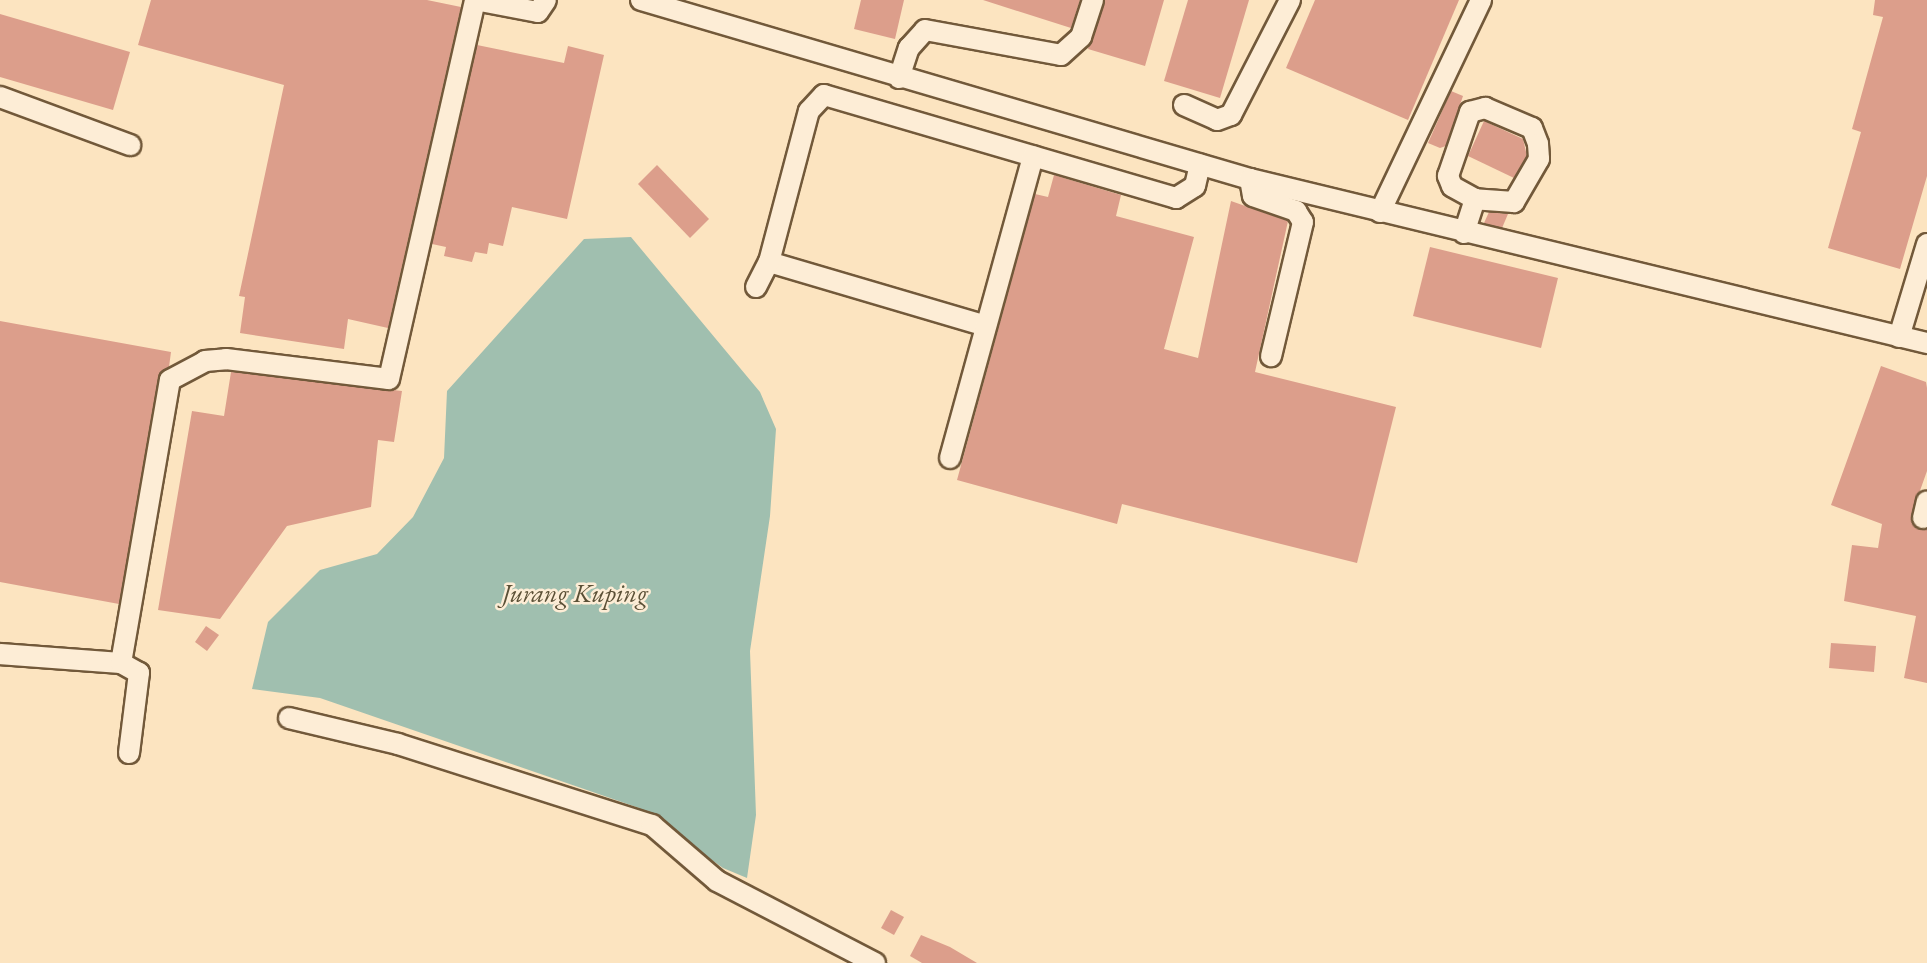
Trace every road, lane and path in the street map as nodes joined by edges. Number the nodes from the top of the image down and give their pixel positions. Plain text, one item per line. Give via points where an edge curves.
1 (475, 0) edge
2 (546, 0) edge
3 (1093, 0) edge
4 (1290, 0) edge
5 (1481, 0) edge
6 (654, 2) edge
7 (899, 78) junction
8 (0, 97) edge
9 (1184, 105) dead end
10 (130, 145) dead end
11 (1033, 156) junction
12 (1200, 165) junction
13 (1250, 179) junction
14 (1475, 199) junction
15 (1380, 212) junction
16 (1464, 233) junction
17 (1927, 244) edge
18 (770, 262) junction
19 (756, 287) dead end
20 (986, 326) junction
21 (1899, 338) junction
22 (1927, 343) edge
23 (1271, 356) dead end
24 (950, 458) dead end
25 (0, 654) edge
26 (121, 663) junction
27 (289, 718) dead end
28 (129, 753) dead end
29 (875, 963) edge

1 - 2 street via 538,12
1 - 26 street via 389,379 226,359 205,361 170,380
3 - 7 street via 1081,37 1060,55 926,30 909,48
4 - 9 street via 1231,115 1217,120
5 - 15 street
6 - 7 street
7 - 12 street
8 - 10 street
11 - 12 street via 1176,198 1195,186
11 - 18 street via 824,95 808,111
11 - 20 street
12 - 13 street
13 - 15 street
13 - 23 street via 1253,196 1296,211 1303,222
14 - 14 street via 1452,186 1448,176 1470,112 1485,108 1532,128 1539,159 1518,200
14 - 16 street
15 - 16 street
16 - 21 street
17 - 21 street
18 - 19 street
18 - 20 street
20 - 24 street
21 - 22 street
25 - 26 street
26 - 28 street via 139,673
27 - 29 street via 398,744 652,825 717,881

